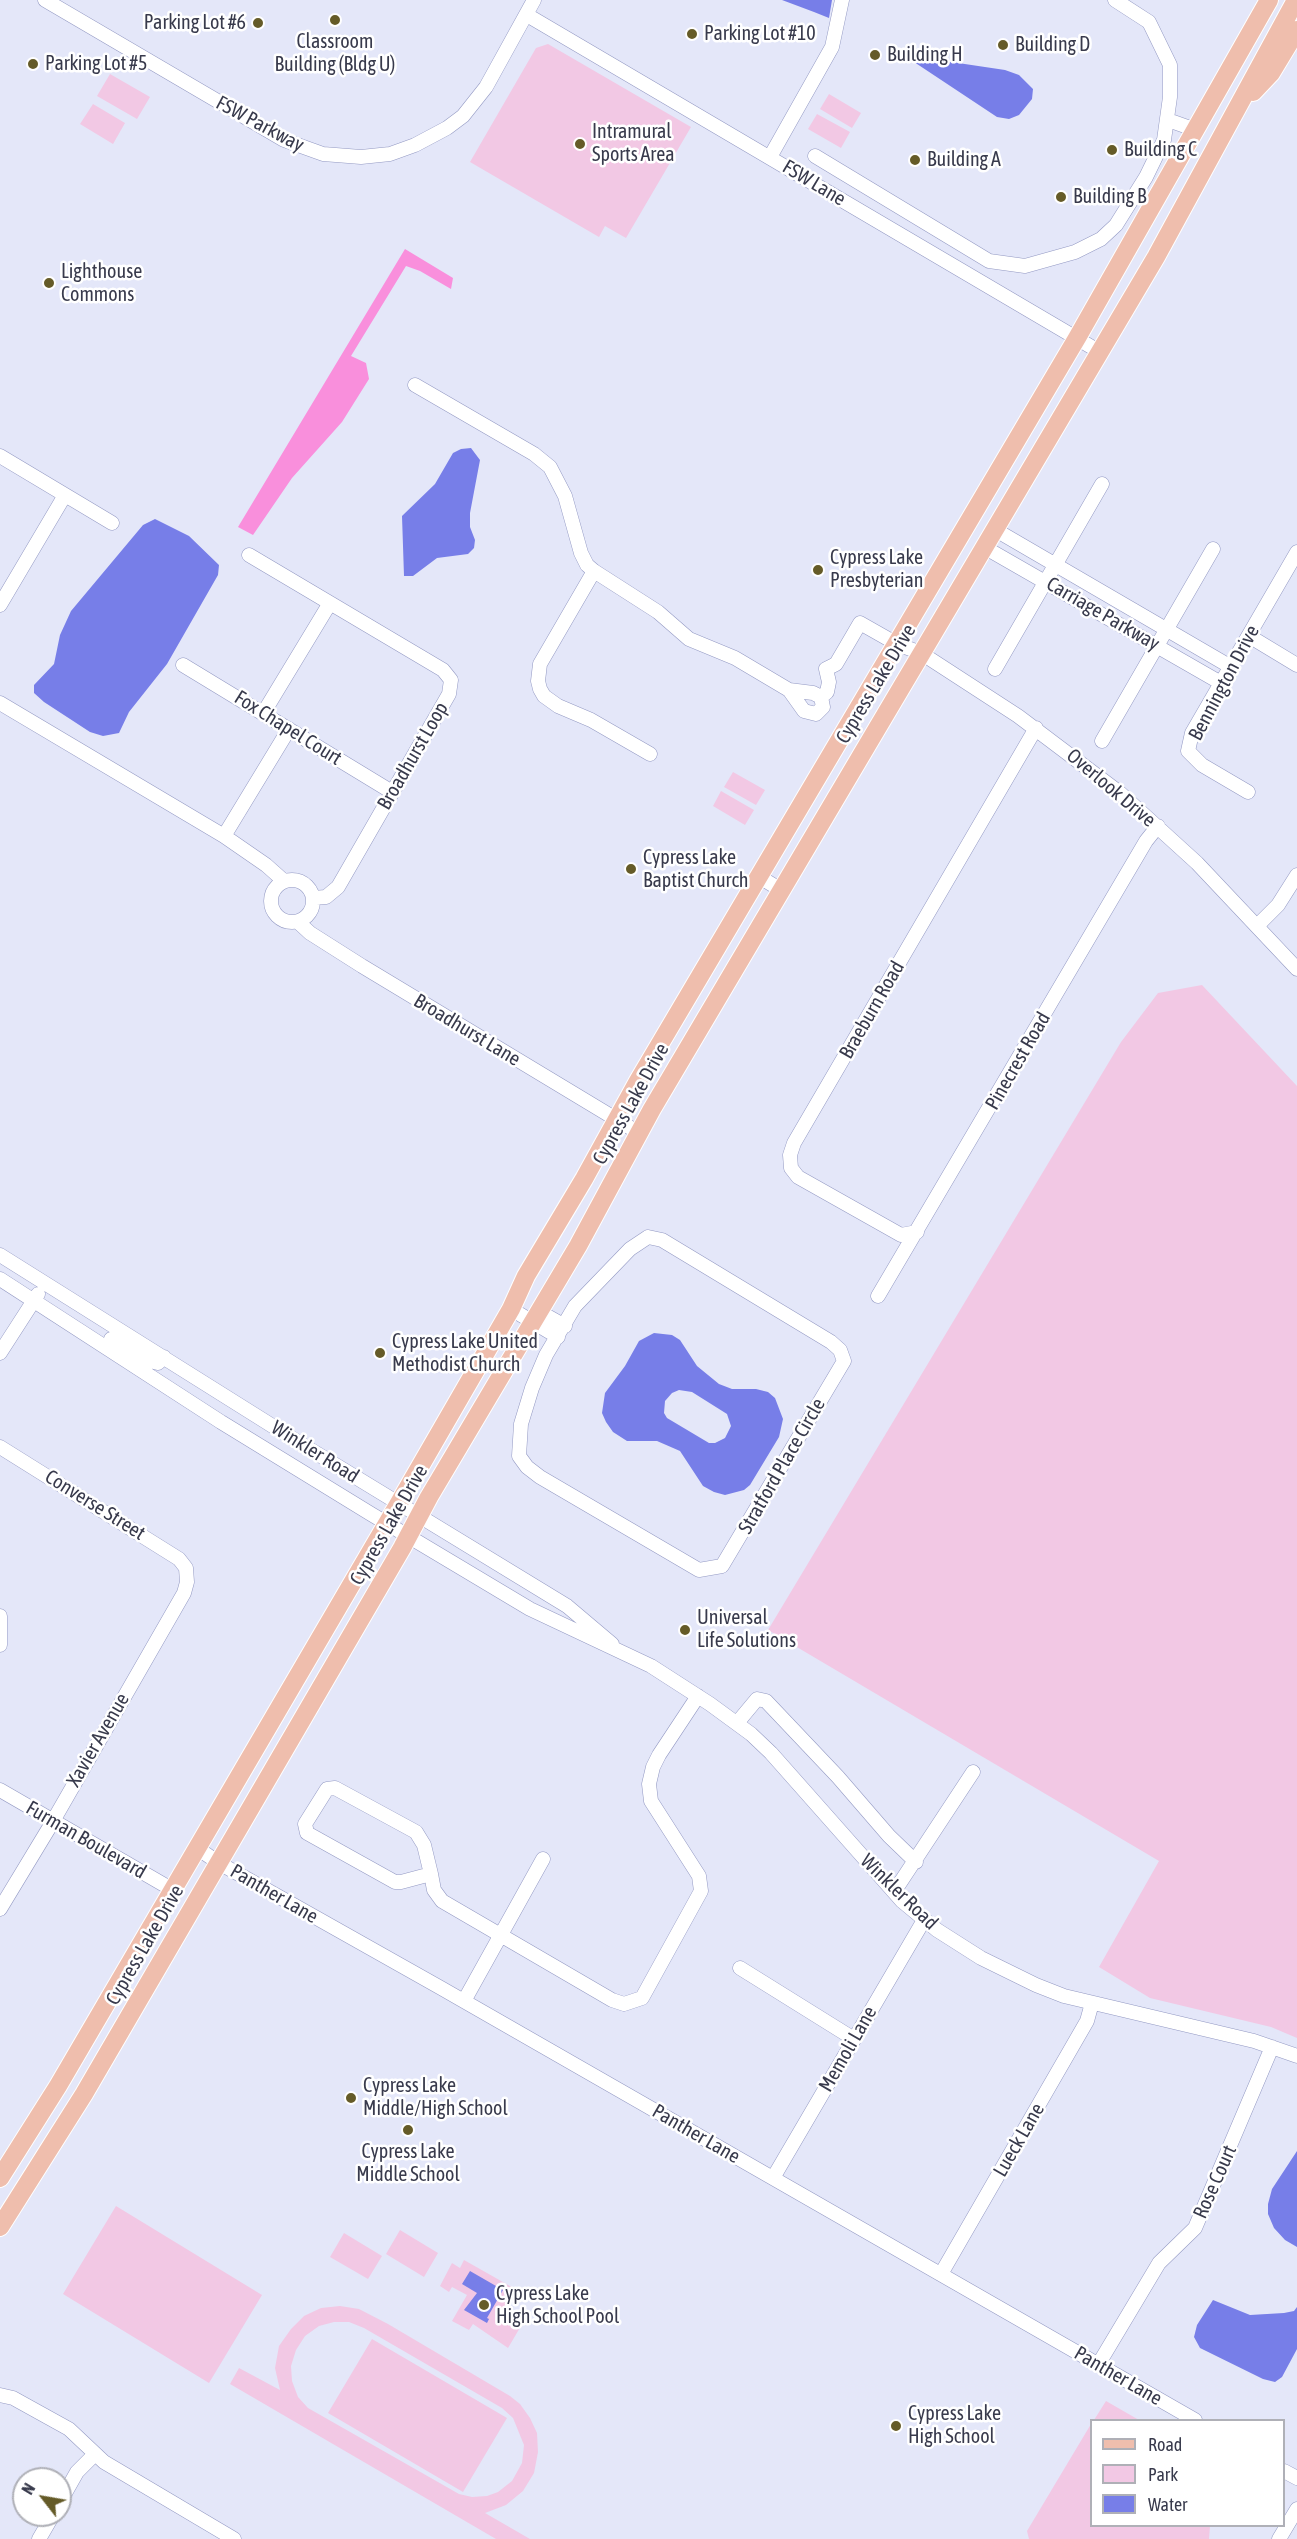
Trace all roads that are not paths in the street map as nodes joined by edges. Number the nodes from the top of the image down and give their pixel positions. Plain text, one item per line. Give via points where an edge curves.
1 (45, 0) edge
2 (534, 0) edge
3 (842, 0) edge
4 (1115, 0) edge
5 (1269, 0) edge
6 (1296, 0) edge
7 (527, 15) junction
8 (1297, 30) edge
9 (1234, 113) junction
10 (1168, 120) junction
11 (1196, 130) junction
12 (816, 156) dead end
13 (770, 157) junction
14 (907, 212) junction
15 (895, 231) junction
16 (1077, 338) junction
17 (1100, 352) junction
18 (415, 384) dead end
19 (0, 456) edge
20 (1102, 484) dead end
21 (65, 495) junction
22 (112, 524) dead end
23 (994, 529) junction
24 (984, 547) junction
25 (1214, 549) dead end
26 (1297, 552) edge
27 (249, 555) dead end
28 (1055, 564) junction
29 (594, 571) junction
30 (1045, 581) junction
31 (330, 603) junction
32 (0, 605) edge
33 (1167, 629) junction
34 (1249, 636) junction
35 (897, 644) junction
36 (1157, 646) junction
37 (921, 653) junction
38 (183, 664) dead end
39 (1297, 665) edge
40 (1231, 667) junction
41 (994, 669) dead end
42 (1221, 683) junction
43 (789, 690) junction
44 (821, 697) junction
45 (0, 703) edge
46 (264, 712) junction
47 (1035, 728) junction
48 (289, 729) junction
49 (1102, 741) dead end
50 (650, 754) dead end
51 (392, 792) junction
52 (1248, 792) dead end
53 (1158, 826) junction
54 (224, 836) junction
55 (1297, 875) edge
56 (758, 876) junction
57 (284, 881) junction
58 (781, 890) junction
59 (313, 898) junction
60 (298, 922) junction
61 (1257, 926) junction
62 (1297, 969) edge
63 (616, 1120) junction
64 (639, 1133) junction
65 (917, 1232) junction
66 (0, 1255) edge
67 (0, 1278) edge
68 (45, 1283) junction
69 (878, 1296) dead end
70 (34, 1299) junction
71 (511, 1309) junction
72 (537, 1317) junction
73 (75, 1326) junction
74 (561, 1331) junction
75 (0, 1353) edge
76 (164, 1357) junction
77 (0, 1447) edge
78 (399, 1503) junction
79 (420, 1516) junction
80 (387, 1523) junction
81 (408, 1536) junction
82 (186, 1568) joint
83 (0, 1616) edge
84 (0, 1645) edge
85 (625, 1655) junction
86 (698, 1696) junction
87 (737, 1723) junction
88 (973, 1772) dead end
89 (0, 1790) edge
90 (53, 1821) junction
91 (197, 1848) junction
92 (543, 1859) dead end
93 (916, 1862) junction
94 (219, 1863) junction
95 (431, 1874) junction
96 (173, 1890) junction
97 (894, 1892) junction
98 (0, 1909) edge
99 (924, 1920) junction
100 (499, 1936) junction
101 (740, 1968) dead end
102 (464, 2001) junction
103 (1092, 2003) junction
104 (854, 2039) junction
105 (1272, 2047) junction
106 (1297, 2056) edge
107 (0, 2178) edge
108 (773, 2178) junction
109 (1, 2223) edge
110 (940, 2274) junction
111 (1098, 2365) junction
112 (0, 2395) edge
113 (1192, 2419) edge
114 (94, 2454) junction
115 (72, 2481) edge
116 (1297, 2509) edge
117 (211, 2526) junction
118 (204, 2539) edge
119 (234, 2539) edge
120 (1280, 2539) edge

1 - 7 street, FSW Parkway via 284,140 310,151 348,157 376,156 415,146 463,116 486,87
2 - 7 street, FSW Parkway
3 - 13 street via 832,47
4 - 10 street via 1149,22 1170,65
5 - 11 main road, Cypress Lake Drive
6 - 9 main road, Cypress Lake Drive
7 - 13 street, FSW Lane
8 - 9 main road via 1271,73
9 - 17 main road, Cypress Lake Drive
10 - 11 street
10 - 14 street via 1164,140 1126,211 1101,239 1075,252 1025,267 989,261
11 - 16 main road, Cypress Lake Drive
12 - 14 street
13 - 15 street, FSW Lane
14 - 15 street
15 - 16 street, FSW Lane
16 - 17 street, FSW Lane
16 - 35 main road, Cypress Lake Drive
17 - 23 main road, Cypress Lake Drive
18 - 29 street via 550,467 565,496 584,559
19 - 21 street
20 - 28 street
21 - 22 street
21 - 32 street
23 - 24 main road, Cypress Lake Drive
23 - 28 street, Carriage Parkway
24 - 30 street, Carriage Parkway
24 - 37 main road, Cypress Lake Drive
25 - 33 street
26 - 34 street, Bennington Drive
27 - 31 street, Broadhurst Loop
28 - 30 street
28 - 33 street, Carriage Parkway
29 - 43 street via 658,612 689,639 735,658
29 - 50 street via 540,664 540,689 558,706
30 - 36 street, Carriage Parkway
30 - 41 street
31 - 46 street
31 - 51 street, Broadhurst Loop via 443,670 451,680 449,694
33 - 36 street
33 - 40 street, Carriage Parkway
34 - 39 street
34 - 40 street, Bennington Drive
35 - 37 street, Overlook Drive
35 - 44 street, Overlook Drive via 860,622 836,664 826,669 829,682
35 - 56 main road, Cypress Lake Drive
36 - 42 street, Carriage Parkway
36 - 49 street
37 - 47 street, Overlook Drive
37 - 58 main road, Cypress Lake Drive
38 - 46 street, Fox Chapel Court
40 - 42 street, Bennington Drive
42 - 52 street, Bennington Drive via 1192,733 1188,751 1202,765
43 - 44 street
43 - 44 street via 799,706 810,714 820,711 824,702
45 - 54 street
46 - 48 street, Fox Chapel Court
47 - 53 street, Overlook Drive
47 - 65 street, Braeburn Road via 790,1155 791,1168 798,1177 901,1235
48 - 51 street, Fox Chapel Court
48 - 54 street
51 - 59 street, Broadhurst Loop via 338,887 326,897
53 - 61 street, Overlook Drive
53 - 65 street, Pinecrest Road
54 - 57 street
55 - 61 street via 1278,905
56 - 58 street
56 - 63 main road, Cypress Lake Drive
57 - 59 street via 306,885
57 - 60 street via 273,891 271,905 284,922
58 - 64 main road, Cypress Lake Drive
59 - 60 street via 310,912
60 - 63 street, Broadhurst Lane
61 - 62 street, Overlook Drive
63 - 64 street, Broadhurst Lane
63 - 71 main road, Cypress Lake Drive
64 - 72 main road, Cypress Lake Drive
65 - 69 street, Pinecrest Road
66 - 68 street, Winkler Road
67 - 70 street, Winkler Road
68 - 70 street
68 - 76 street, Winkler Road
70 - 73 street, Winkler Road
70 - 75 street
71 - 72 street
71 - 78 main road, Cypress Lake Drive
72 - 74 street
72 - 79 main road, Cypress Lake Drive
73 - 76 street via 100,1333 150,1361 158,1363
73 - 80 street, Winkler Road via 221,1422
74 - 74 street, Stratford Place Circle via 532,1388 521,1424 519,1456 540,1477 699,1570 722,1566 844,1361 840,1350 662,1240 648,1237 630,1249 575,1306
76 - 78 street, Winkler Road
77 - 82 street, Converse Street via 170,1552
78 - 79 street, Winkler Road
78 - 80 main road, Cypress Lake Drive
79 - 81 main road, Cypress Lake Drive
79 - 85 street, Winkler Road via 567,1606
80 - 81 street, Winkler Road
80 - 91 main road, Cypress Lake Drive
81 - 85 street, Winkler Road via 530,1609
81 - 94 main road, Cypress Lake Drive
82 - 90 street, Xavier Avenue via 184,1593
83 - 84 street
85 - 86 street, Winkler Road via 651,1666
86 - 87 street, Winkler Road
86 - 100 street via 659,1755 649,1784 651,1801 699,1876 701,1891 647,1993 637,2001 618,2003
87 - 93 street via 757,1699 766,1701
87 - 97 street, Winkler Road via 777,1761
88 - 93 street
89 - 90 street, Furman Boulevard
90 - 96 street, Furman Boulevard
90 - 98 street, Xavier Avenue
91 - 94 street, Panther Lane
91 - 96 main road, Cypress Lake Drive
92 - 100 street
93 - 97 street
94 - 102 street, Panther Lane
94 - 109 main road, Cypress Lake Drive via 84,2094
95 - 95 street via 424,1845 416,1832 335,1788 327,1789 305,1824 307,1833 394,1882
95 - 100 street via 434,1890 442,1901
96 - 107 main road, Cypress Lake Drive
97 - 99 street, Winkler Road
99 - 103 street, Winkler Road via 1005,1971 1045,1989
99 - 104 street, Memoli Lane
100 - 102 street
101 - 104 street
102 - 108 street, Panther Lane
103 - 105 street, Winkler Road
103 - 110 street, Lueck Lane via 1087,2021
104 - 108 street, Memoli Lane
105 - 106 street, Winkler Road
105 - 111 street, Rose Court via 1195,2228 1159,2262
108 - 110 street, Panther Lane
110 - 111 street, Panther Lane
111 - 113 street, Panther Lane
112 - 114 street via 13,2398 69,2429
114 - 115 street
114 - 117 street
116 - 120 street
117 - 118 street
117 - 119 street

